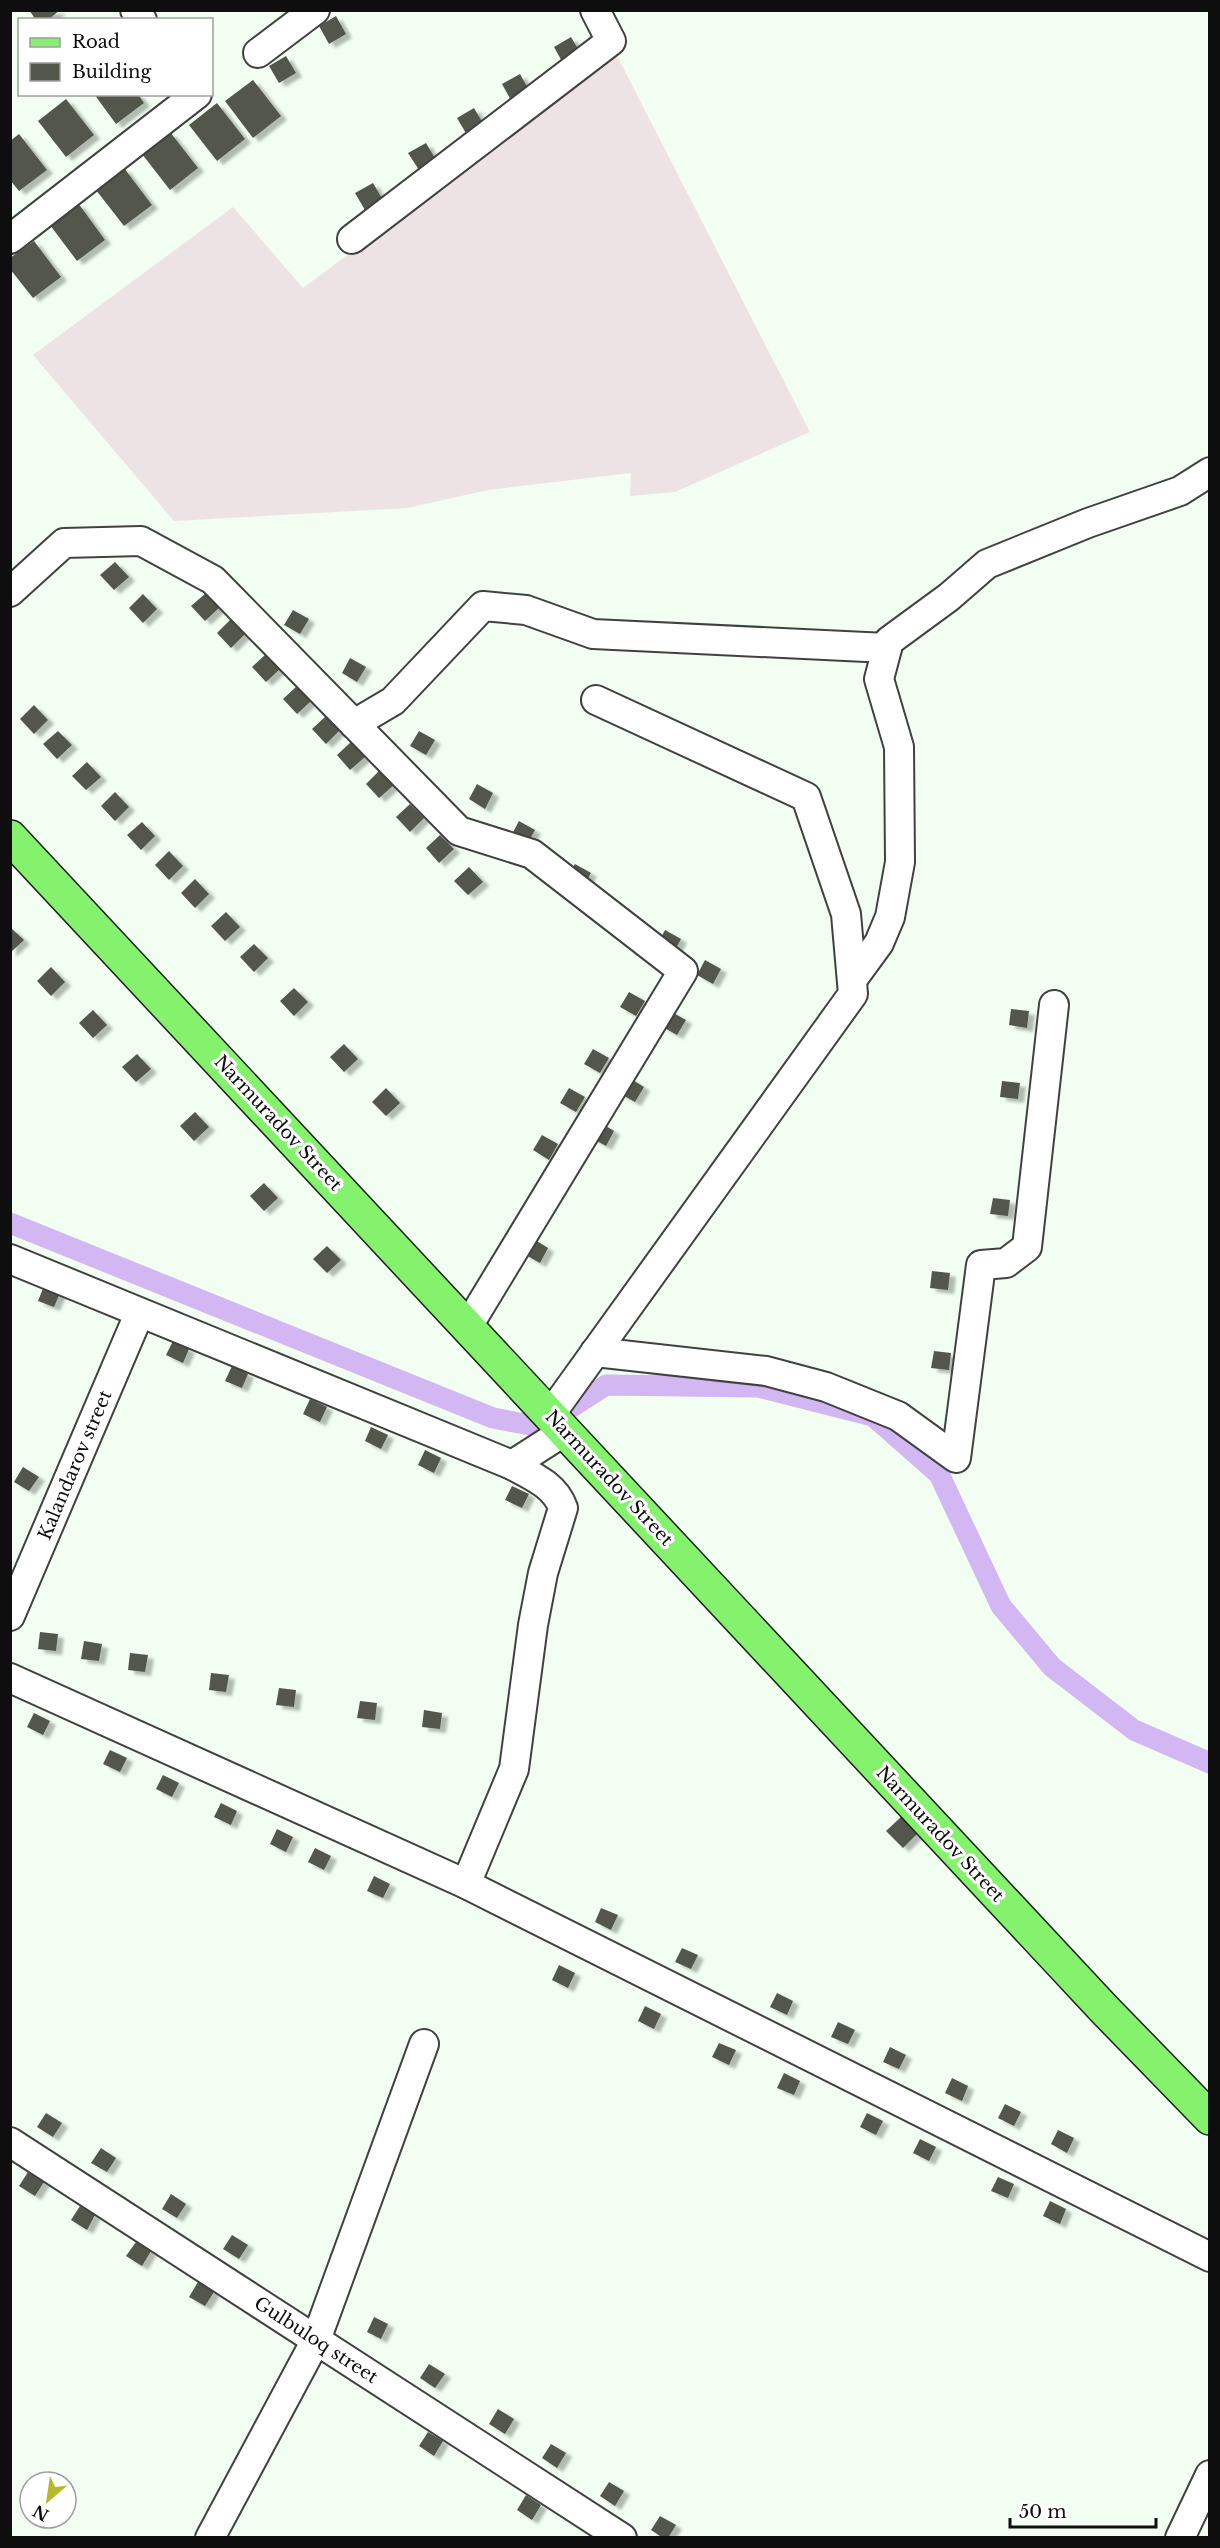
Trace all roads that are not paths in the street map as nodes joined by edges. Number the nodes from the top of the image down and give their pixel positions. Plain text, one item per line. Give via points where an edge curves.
1 (315, 10) edge
2 (594, 10) edge
3 (258, 53) dead end
4 (194, 96) edge
5 (10, 239) edge
6 (352, 239) dead end
7 (1209, 472) edge
8 (10, 592) edge
9 (887, 648) junction
10 (596, 700) dead end
11 (354, 724) junction
12 (10, 837) edge
13 (852, 980) junction
14 (1054, 1005) dead end
15 (10, 1259) edge
16 (139, 1314) junction
17 (468, 1326) junction
18 (595, 1352) junction
19 (558, 1423) junction
20 (512, 1465) junction
21 (10, 1617) edge
22 (10, 1678) edge
23 (466, 1884) junction
24 (424, 2044) dead end
25 (1209, 2118) edge
26 (10, 2142) edge
27 (1209, 2257) edge
28 (316, 2340) junction
29 (1209, 2475) edge
30 (210, 2538) edge
31 (622, 2538) edge
32 (1180, 2538) edge

1 - 3 street
2 - 6 street via 611,41
4 - 5 street
7 - 9 street via 1180,491 987,564 890,640
8 - 11 street via 64,543 141,541 213,580
9 - 11 street via 593,634 526,610 483,606 393,701
9 - 13 street via 879,679 900,747 900,862 890,916 879,943
10 - 13 street via 806,797 846,914
11 - 17 street via 459,831 532,854 683,971
12 - 17 main road, Narmuradov Street
13 - 18 street via 853,994
14 - 18 street via 1027,1247 1006,1263 981,1265 956,1458 898,1416 826,1387 766,1371
15 - 16 street
16 - 20 street
16 - 21 street, Kalandarov street
17 - 19 main road, Narmuradov Street
18 - 19 street
19 - 20 street
19 - 25 main road, Narmuradov Street
20 - 23 street via 545,1483 563,1508 532,1625 513,1769
22 - 23 street
23 - 27 street
24 - 28 street
26 - 28 street, Gulbuloq street
28 - 30 street
28 - 31 street, Gulbuloq street
29 - 32 street

